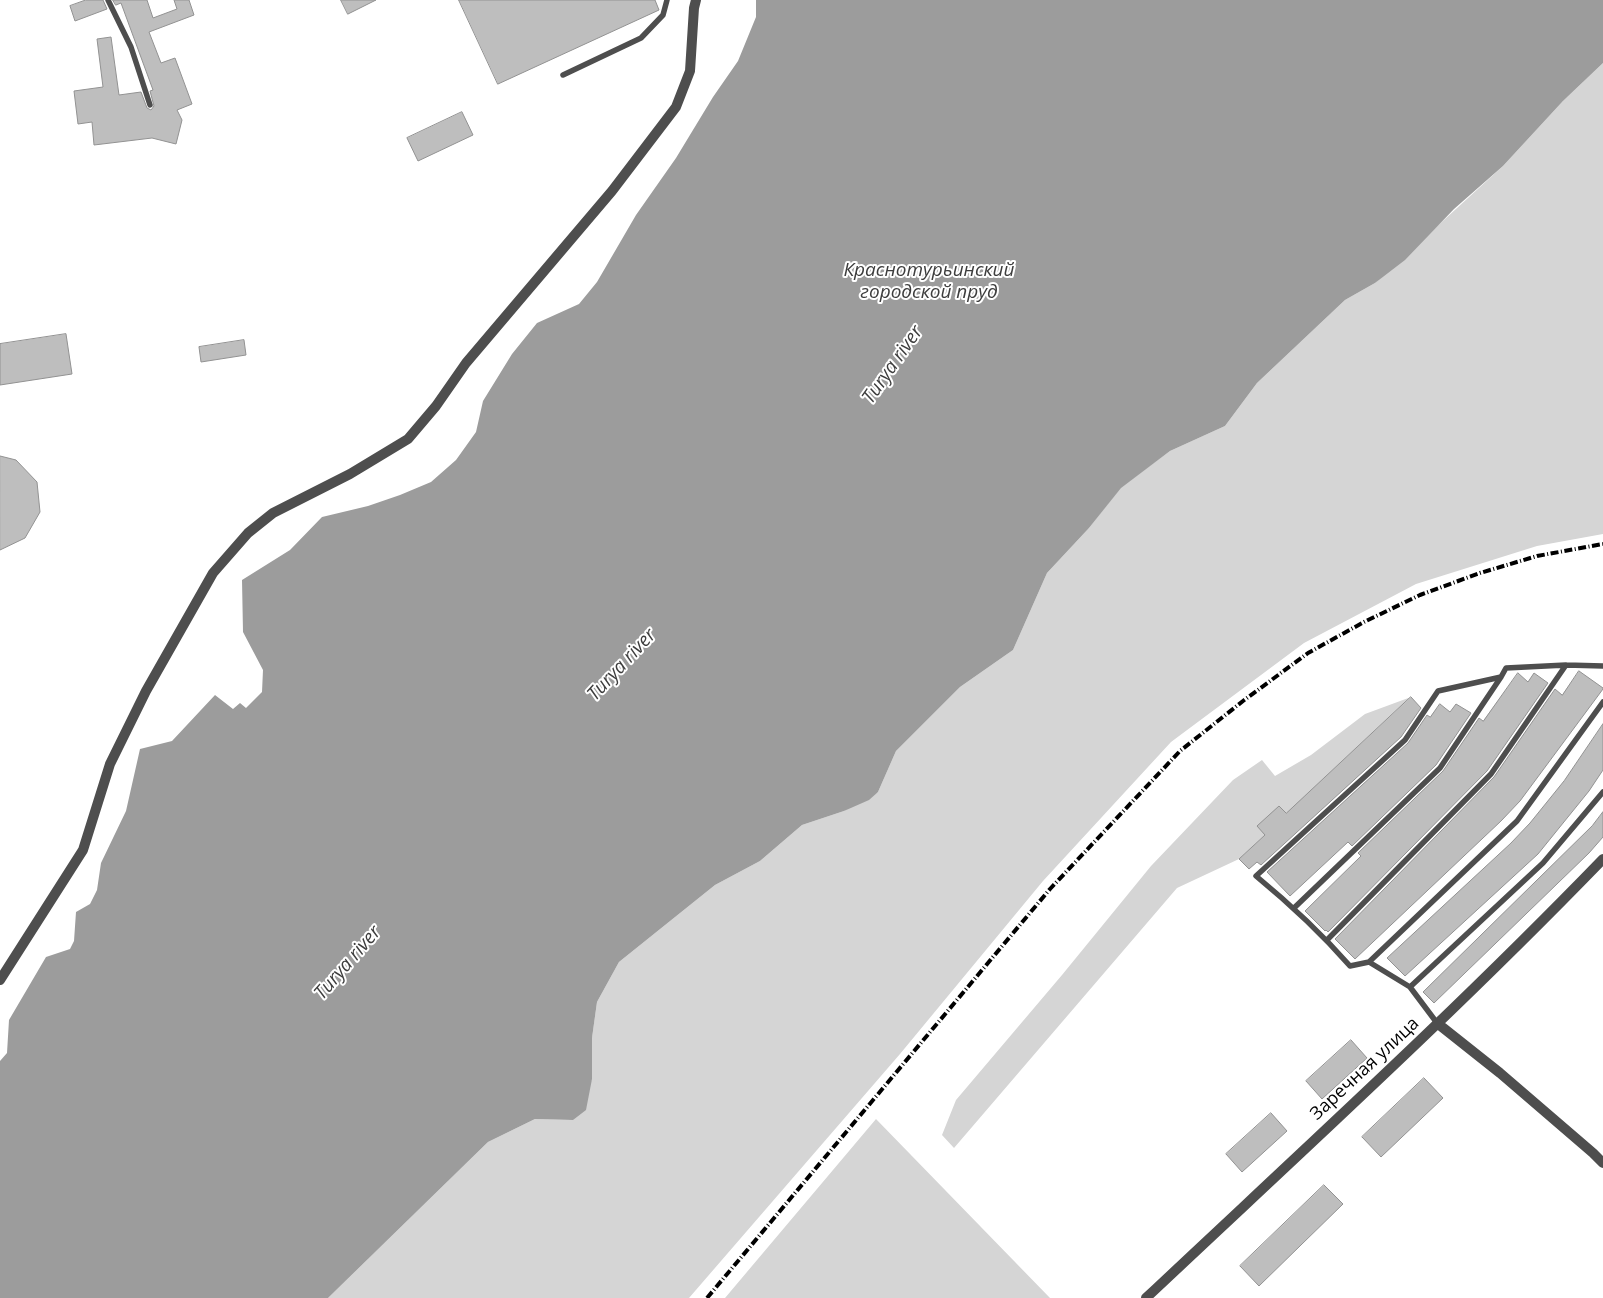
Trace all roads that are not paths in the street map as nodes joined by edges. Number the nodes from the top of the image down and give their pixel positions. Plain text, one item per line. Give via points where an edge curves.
1 (108, 0) edge
2 (667, 0) edge
3 (696, 0) edge
4 (563, 75) dead end
5 (150, 106) dead end
6 (1566, 665) junction
7 (1603, 666) edge
8 (1502, 677) junction
9 (1603, 702) edge
10 (1603, 792) edge
11 (1603, 860) edge
12 (1294, 908) junction
13 (1327, 940) junction
14 (1370, 962) junction
15 (0, 980) edge
16 (1410, 987) junction
17 (1438, 1023) junction
18 (1603, 1163) edge
19 (1146, 1298) edge

1 - 5 lane via 131,47
2 - 4 lane via 663,14 640,38
3 - 15 street via 690,71 676,107 612,192 466,363 436,406 408,439 350,474 273,513 248,533 213,573 146,690 110,764 83,850
6 - 7 lane
6 - 8 lane via 1506,668
6 - 13 lane via 1491,774
8 - 12 lane via 1440,768
8 - 12 lane via 1438,691 1405,740 1256,876
9 - 14 lane via 1517,821
10 - 16 lane via 1543,863
11 - 17 street, Заречная улица
12 - 13 lane
13 - 14 lane via 1350,966
14 - 16 lane
16 - 17 lane
17 - 18 street via 1500,1072
17 - 19 street, Заречная улица

